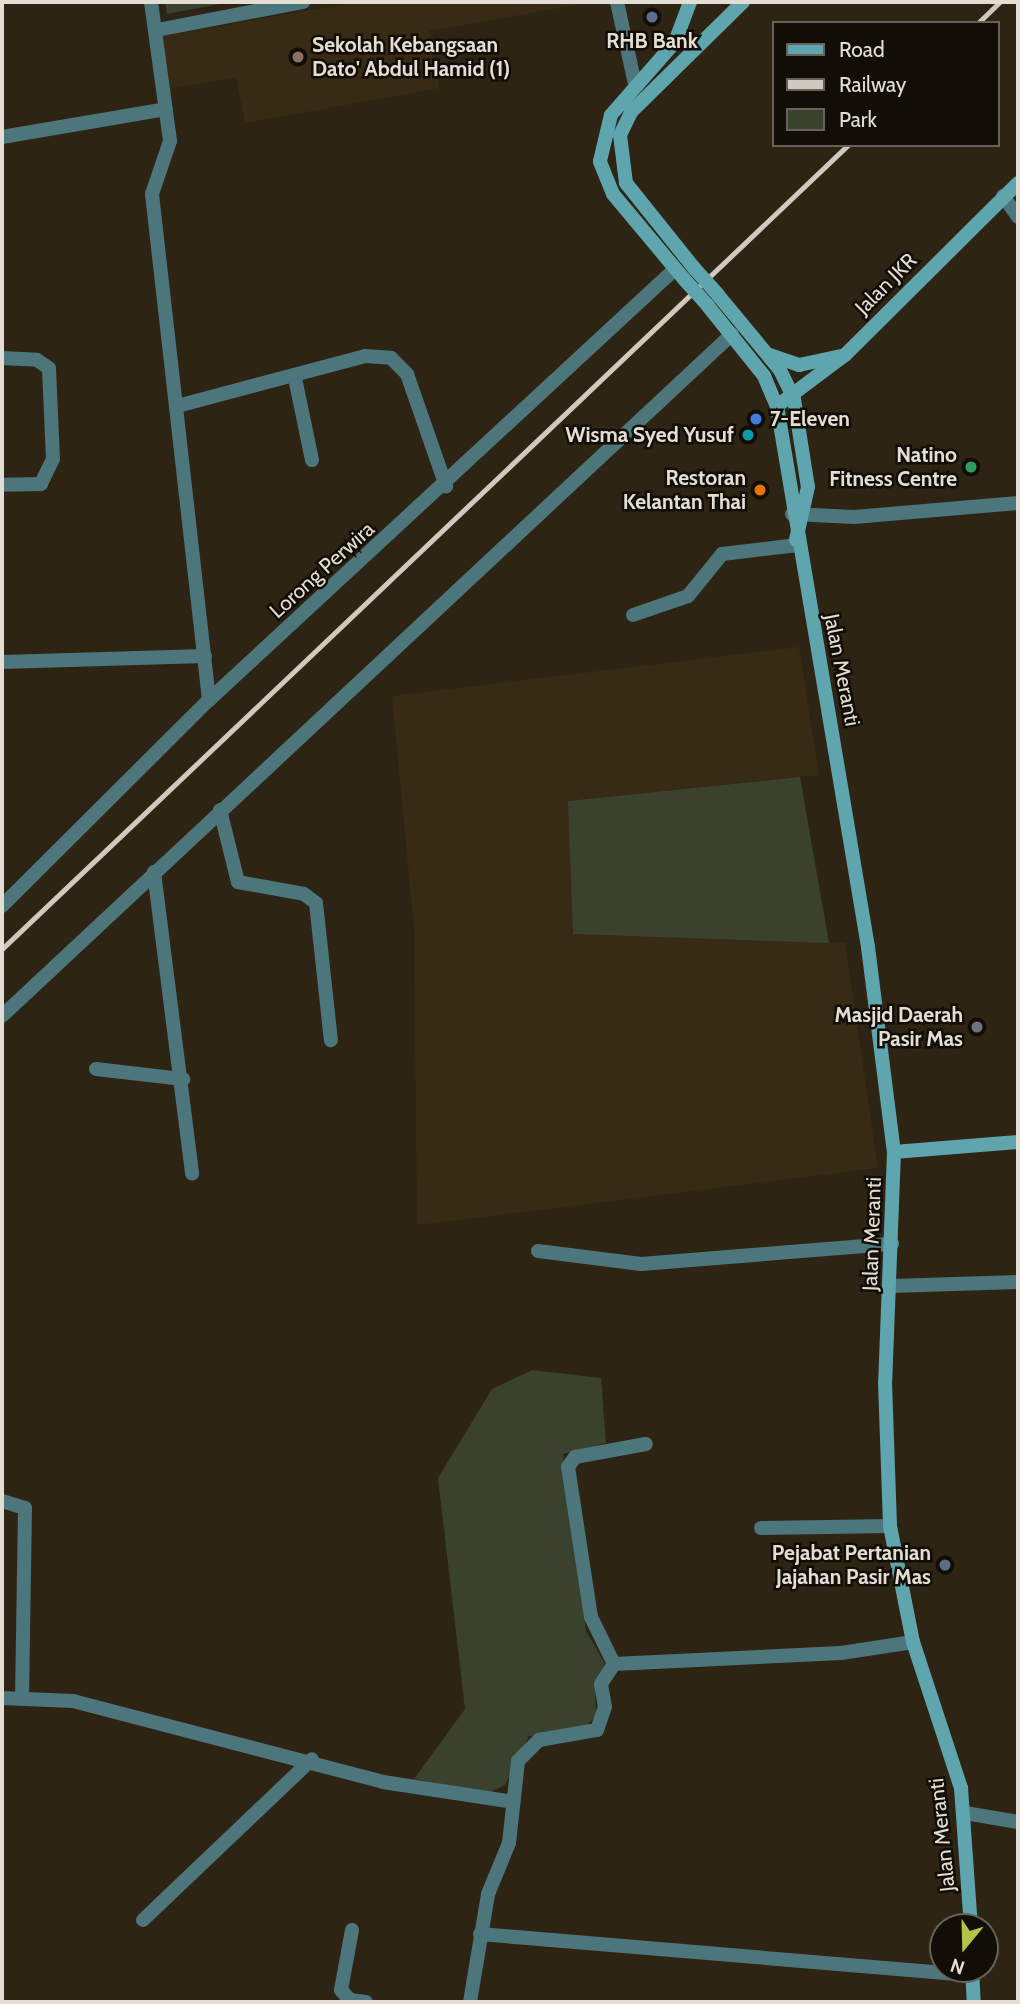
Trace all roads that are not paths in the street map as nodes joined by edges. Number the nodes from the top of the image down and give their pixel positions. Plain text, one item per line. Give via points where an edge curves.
1 (151, 2) edge
2 (303, 2) edge
3 (617, 2) edge
4 (690, 2) edge
5 (743, 2) edge
6 (157, 30) junction
7 (635, 85) junction
8 (166, 108) junction
9 (2, 137) edge
10 (620, 164) junction
11 (601, 170) junction
12 (1018, 183) edge
13 (1003, 196) junction
14 (1018, 217) edge
15 (684, 272) junction
16 (713, 301) junction
17 (732, 334) junction
18 (768, 355) junction
19 (845, 355) junction
20 (2, 358) edge
21 (295, 378) junction
22 (794, 399) junction
23 (181, 405) junction
24 (777, 407) junction
25 (312, 460) dead end
26 (2, 485) edge
27 (446, 486) junction
28 (1018, 503) edge
29 (799, 515) junction
30 (796, 542) junction
31 (633, 615) dead end
32 (205, 656) junction
33 (2, 662) edge
34 (209, 700) junction
35 (220, 810) junction
36 (154, 872) junction
37 (2, 906) edge
38 (2, 1016) edge
39 (331, 1040) dead end
40 (96, 1069) dead end
41 (183, 1079) junction
42 (1018, 1142) edge
43 (894, 1152) junction
44 (192, 1174) dead end
45 (892, 1244) junction
46 (538, 1251) dead end
47 (1018, 1282) edge
48 (891, 1286) junction
49 (646, 1444) dead end
50 (2, 1501) edge
51 (890, 1526) junction
52 (761, 1528) dead end
53 (913, 1642) junction
54 (614, 1664) junction
55 (2, 1698) edge
56 (22, 1698) junction
57 (312, 1759) junction
58 (513, 1801) junction
59 (965, 1813) junction
60 (1018, 1822) edge
61 (970, 1913) edge
62 (143, 1920) dead end
63 (352, 1930) dead end
64 (480, 1934) junction
65 (929, 1969) edge
66 (973, 1983) edge
67 (366, 2002) edge
68 (470, 2002) edge
69 (974, 2002) edge

1 - 6 street
2 - 6 street
3 - 7 street
4 - 7 main road via 675,42
5 - 10 main road via 631,112 620,135
6 - 8 street
7 - 11 main road via 607,123
8 - 9 street
8 - 23 street via 170,154 152,194
10 - 11 main road
10 - 15 main road via 638,202
11 - 15 main road via 613,194
12 - 13 main road, Jalan JKR
13 - 14 street
13 - 19 main road, Jalan JKR
15 - 16 main road, bridge
15 - 27 street, Lorong Perwira
16 - 17 main road
16 - 18 main road
17 - 24 main road
17 - 35 street
18 - 19 main road via 799,365
18 - 22 main road
19 - 22 main road, Jalan JKR
20 - 26 street via 37,360 49,368 54,459 41,484
21 - 23 street
21 - 25 street
21 - 27 street via 365,356 391,358 407,374
22 - 24 main road, Jalan JKR
22 - 29 main road
23 - 32 street
24 - 29 main road
27 - 34 street, Lorong Perwira
28 - 29 street
29 - 30 main road
30 - 31 street via 722,554 710,561 692,593
30 - 43 main road, Jalan Meranti via 864,921
32 - 33 street
32 - 34 street
34 - 37 street, Lorong Perwira
35 - 36 street
35 - 39 street via 238,882 304,894 316,903
36 - 38 street
36 - 41 street
40 - 41 street
41 - 44 street
42 - 43 main road
43 - 45 main road, Jalan Meranti
45 - 46 street via 641,1264
45 - 48 main road, Jalan Meranti
47 - 48 street
48 - 51 main road, Jalan Meranti via 885,1467
49 - 54 street via 575,1457 568,1467 591,1616
50 - 56 street via 25,1508
51 - 52 street
51 - 53 main road, Jalan Meranti
53 - 54 street via 841,1653
53 - 59 main road, Jalan Meranti via 956,1762
54 - 58 street via 601,1684 604,1707 597,1730 530,1744 519,1761
55 - 56 street
56 - 57 street via 73,1701
57 - 58 street via 419,1790
57 - 62 street
58 - 64 street via 509,1843 494,1874
59 - 60 street
59 - 61 main road, Jalan Meranti
63 - 67 street via 341,1990 350,2000
64 - 65 street
64 - 68 street
66 - 69 main road

